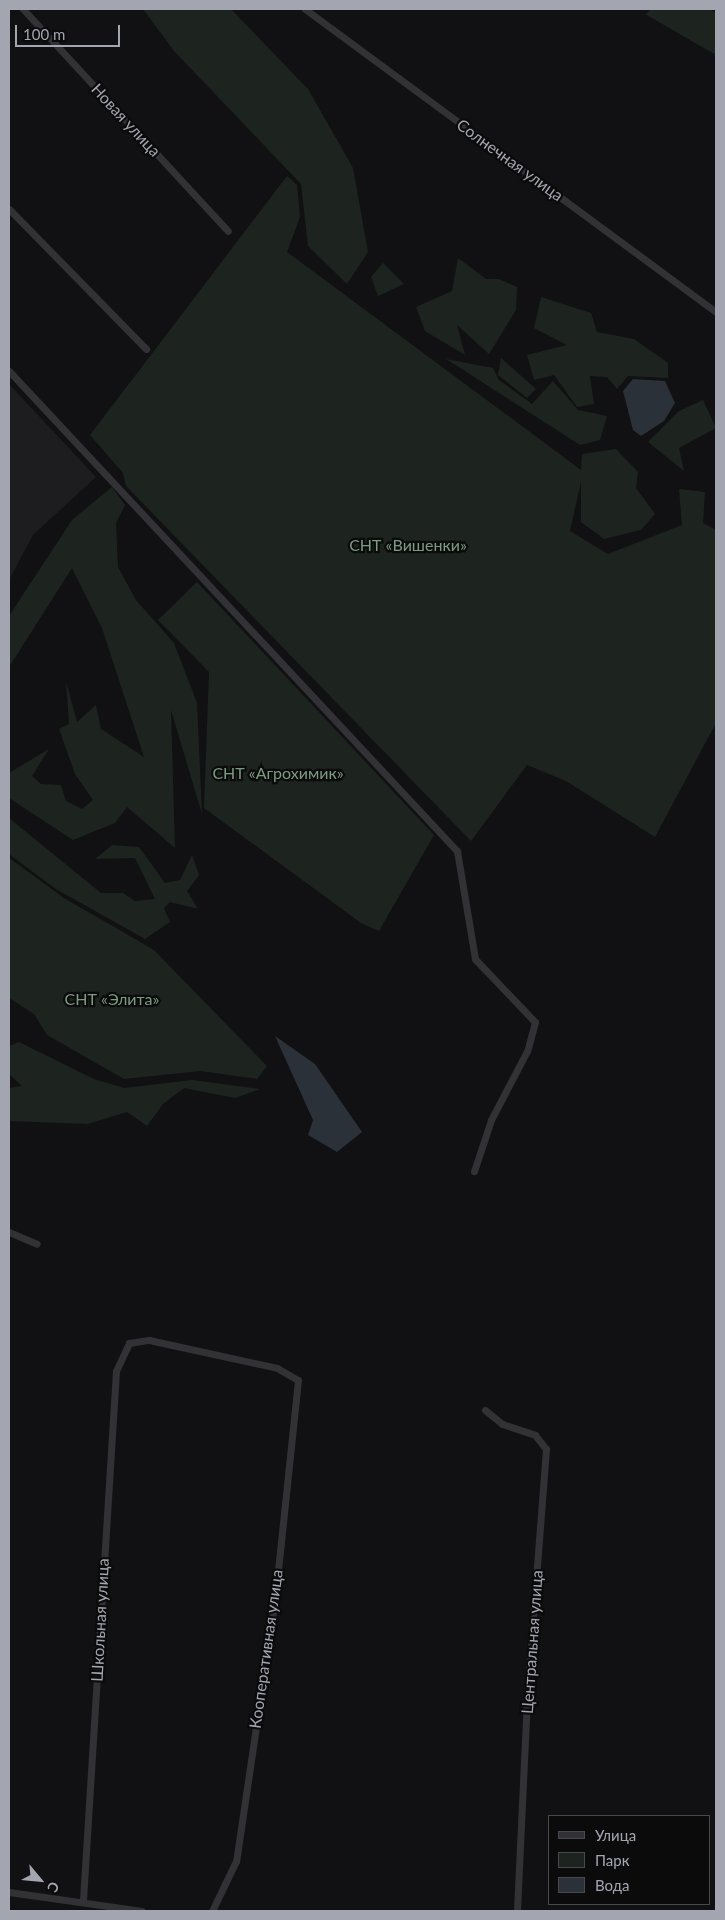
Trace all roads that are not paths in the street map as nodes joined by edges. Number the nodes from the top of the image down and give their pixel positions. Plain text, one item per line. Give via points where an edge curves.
1 (23, 9) edge
2 (305, 9) edge
3 (9, 209) edge
4 (228, 231) dead end
5 (716, 312) edge
6 (146, 349) dead end
7 (9, 372) edge
8 (474, 1171) dead end
9 (9, 1232) edge
10 (37, 1244) dead end
11 (129, 1343) joint
12 (485, 1410) dead end
13 (9, 1892) edge
14 (83, 1900) junction
15 (142, 1911) edge
16 (212, 1911) edge
17 (517, 1911) edge

1 - 4 street, Новая улица
2 - 5 street, Солнечная улица
3 - 6 street
7 - 8 street via 457,852 475,958 535,1022 527,1051 491,1120
9 - 10 street
11 - 14 street, Школьная улица via 116,1371 104,1523
11 - 16 street, Кооперативная улица via 149,1340 240,1358 290,1372 298,1380 275,1598 267,1625 236,1861
12 - 17 street, Центральная улица via 502,1424 535,1435 546,1450 527,1698
13 - 14 street
14 - 15 street

